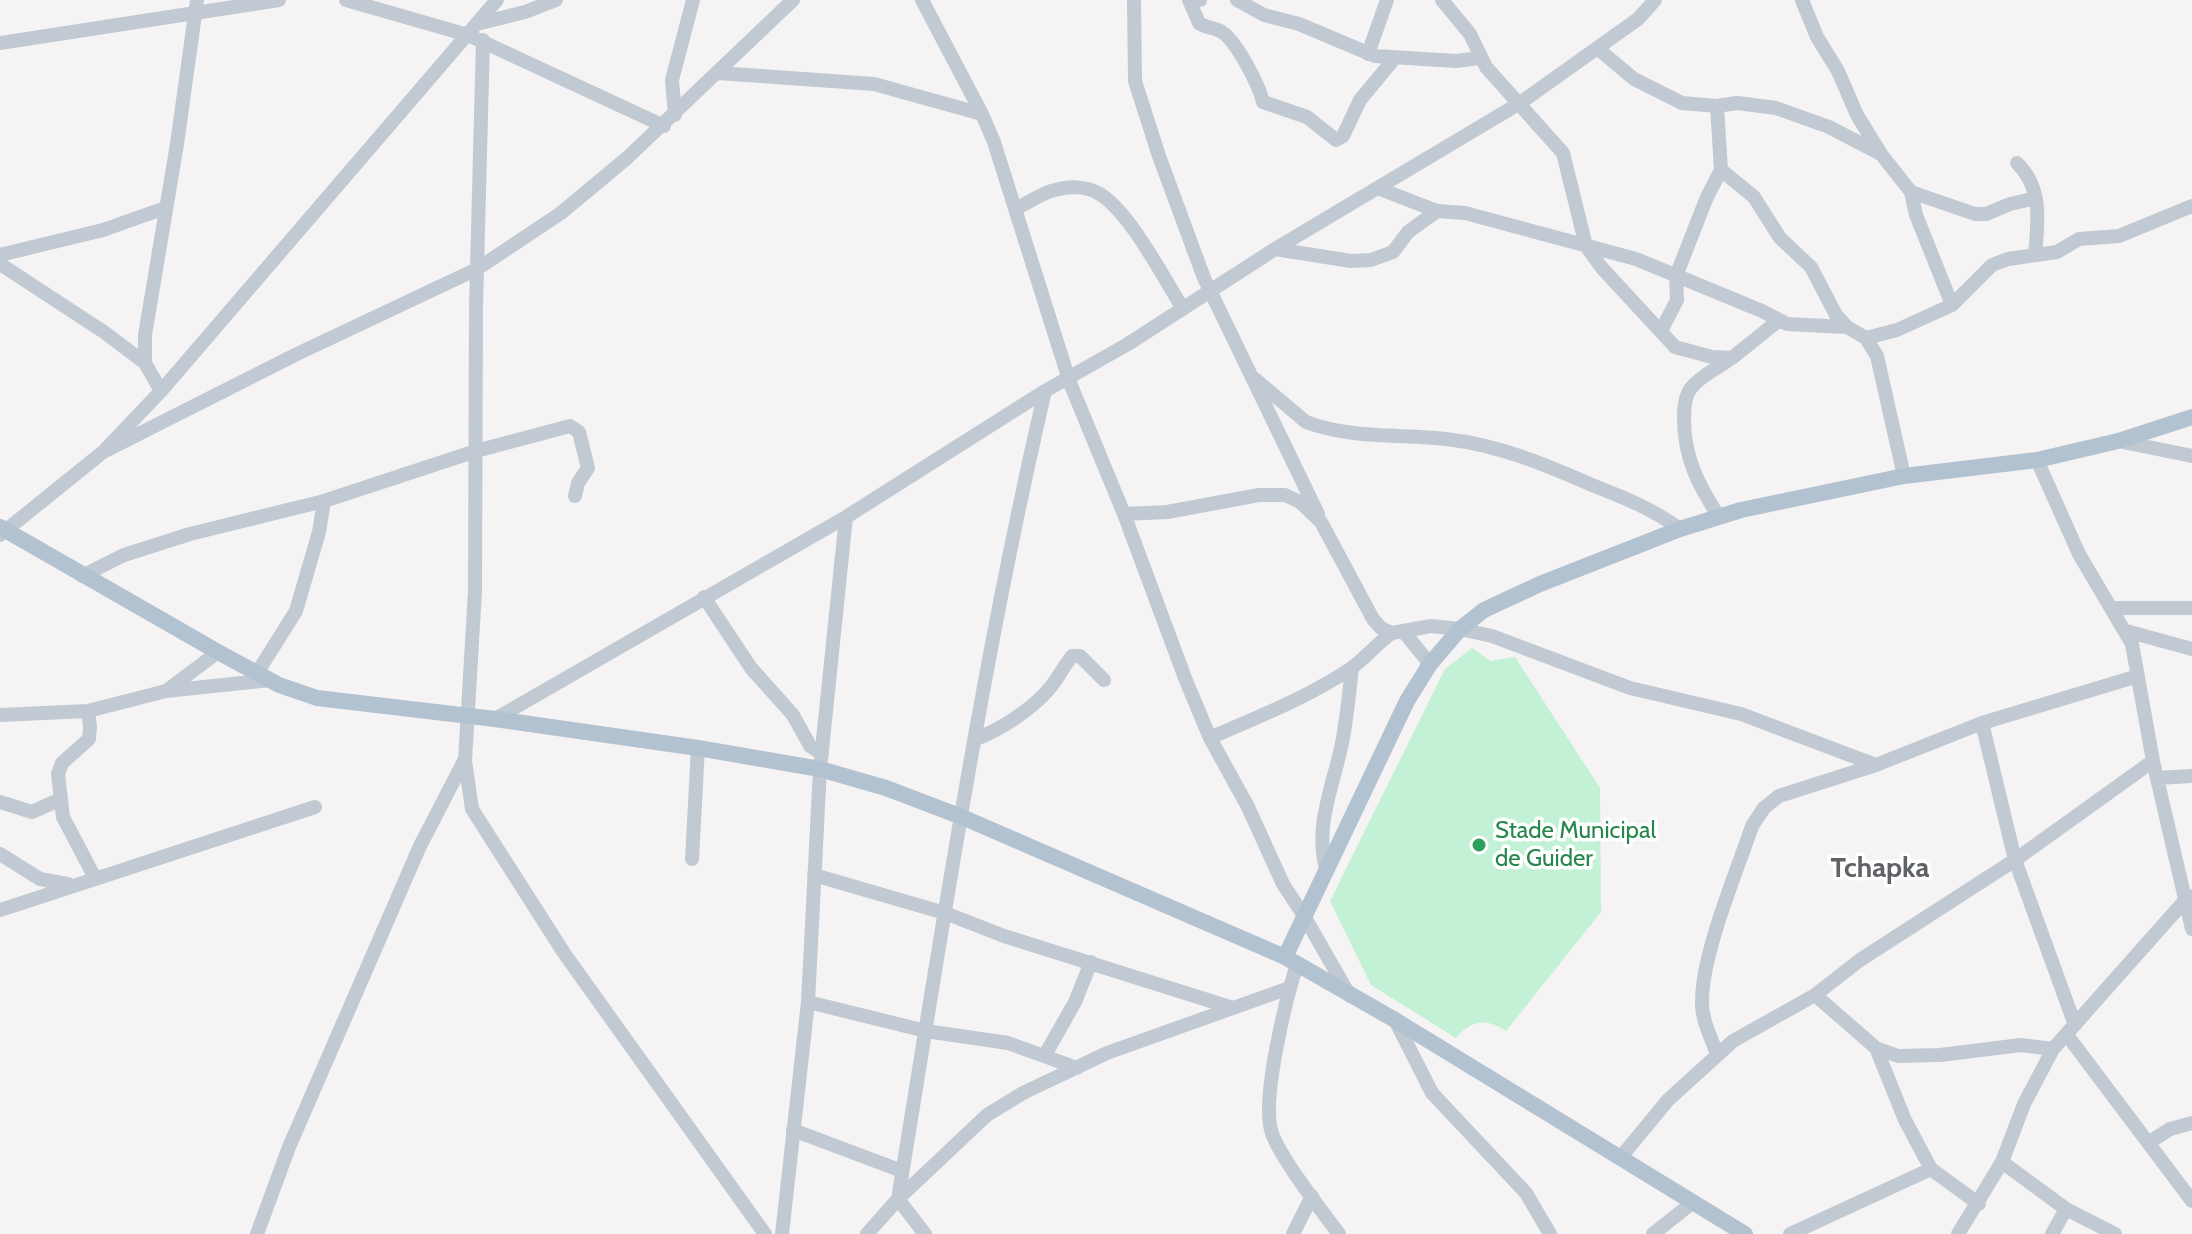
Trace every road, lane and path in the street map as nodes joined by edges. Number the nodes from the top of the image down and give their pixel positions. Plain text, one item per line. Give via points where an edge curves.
1 (279, 0) edge
2 (346, 0) edge
3 (497, 0) edge
4 (556, 0) edge
5 (693, 0) edge
6 (793, 0) edge
7 (922, 0) edge
8 (1134, 0) edge
9 (1200, 0) edge
10 (1237, 0) edge
11 (1387, 0) edge
12 (1442, 0) edge
13 (1655, 0) edge
14 (1802, 0) edge
15 (196, 7) edge
16 (476, 33) junction
17 (0, 43) edge
18 (1597, 48) junction
19 (1368, 54) junction
20 (1480, 58) junction
21 (1394, 59) junction
22 (718, 73) junction
23 (1520, 103) junction
24 (1717, 106) junction
25 (982, 114) junction
26 (675, 115) junction
27 (664, 126) junction
28 (1881, 154) junction
29 (2017, 163) dead end
30 (1721, 170) junction
31 (1380, 189) junction
32 (1911, 192) junction
33 (2036, 198) junction
34 (2192, 206) edge
35 (165, 208) junction
36 (1015, 209) junction
37 (1437, 211) junction
38 (1586, 246) junction
39 (1275, 249) junction
40 (0, 255) edge
41 (2035, 255) junction
42 (0, 264) edge
43 (477, 269) junction
44 (1676, 276) junction
45 (1210, 291) junction
46 (1952, 305) junction
47 (1183, 309) junction
48 (1778, 321) junction
49 (1847, 327) junction
50 (1661, 331) junction
51 (1866, 338) junction
52 (1732, 358) junction
53 (145, 363) junction
54 (1251, 376) junction
55 (1068, 377) junction
56 (161, 391) junction
57 (1045, 391) junction
58 (2192, 417) edge
59 (2118, 441) junction
60 (476, 451) junction
61 (103, 452) junction
62 (2192, 456) edge
63 (2037, 460) junction
64 (1904, 476) junction
65 (575, 496) dead end
66 (324, 501) junction
67 (1124, 514) junction
68 (846, 517) junction
69 (1719, 517) junction
70 (1321, 522) junction
71 (1680, 529) junction
72 (2, 531) edge
73 (82, 576) junction
74 (704, 597) junction
75 (2111, 608) junction
76 (2192, 608) edge
77 (1460, 629) junction
78 (2126, 631) junction
79 (1398, 632) junction
80 (2192, 649) edge
81 (218, 652) junction
82 (1430, 664) junction
83 (1352, 668) junction
84 (2138, 676) junction
85 (264, 677) junction
86 (1104, 680) dead end
87 (166, 691) junction
88 (88, 711) junction
89 (0, 715) edge
90 (467, 716) junction
91 (495, 719) junction
92 (1982, 723) junction
93 (1210, 738) junction
94 (976, 739) junction
95 (698, 748) junction
96 (465, 761) junction
97 (2153, 761) junction
98 (821, 762) junction
99 (1876, 765) junction
100 (2192, 776) edge
101 (2157, 778) junction
102 (61, 799) junction
103 (0, 802) edge
104 (315, 807) dead end
105 (962, 817) junction
106 (0, 854) edge
107 (692, 859) dead end
108 (2015, 860) junction
109 (1326, 868) junction
110 (814, 875) junction
111 (95, 878) junction
112 (77, 884) junction
113 (2189, 896) edge
114 (0, 910) edge
115 (945, 913) junction
116 (1304, 916) junction
117 (2192, 929) edge
118 (1291, 961) junction
119 (1091, 962) junction
120 (1289, 988) junction
121 (1815, 995) junction
122 (1350, 996) junction
123 (808, 1002) junction
124 (1234, 1008) junction
125 (1395, 1020) junction
126 (2071, 1030) junction
127 (926, 1031) junction
128 (1876, 1048) junction
129 (2053, 1049) junction
130 (1717, 1054) junction
131 (1045, 1055) junction
132 (1077, 1068) junction
133 (2192, 1123) edge
134 (793, 1130) junction
135 (2148, 1143) junction
136 (1621, 1157) junction
137 (2002, 1162) junction
138 (1931, 1169) junction
139 (902, 1171) junction
140 (1312, 1196) junction
141 (898, 1199) junction
142 (2192, 1201) edge
143 (1692, 1203) junction
144 (1979, 1204) junction
145 (2066, 1209) junction
146 (257, 1234) edge
147 (765, 1234) edge
148 (782, 1234) edge
149 (867, 1234) edge
150 (925, 1234) edge
151 (1293, 1234) edge
152 (1339, 1234) edge
153 (1550, 1234) edge
154 (1653, 1234) edge
155 (1745, 1234) edge
156 (1790, 1234) edge
157 (1958, 1234) edge
158 (2052, 1234) edge
159 (2115, 1234) edge

1 - 15 street
2 - 16 street
3 - 16 street
4 - 16 street
5 - 26 street via 672,80
6 - 22 street
7 - 25 street
8 - 45 street via 1135,81
9 - 21 street via 1189,0 1199,23 1228,39 1259,84 1263,102 1307,117 1336,140
10 - 19 street
11 - 19 street
12 - 20 street via 1470,34
13 - 18 street
14 - 28 street
15 - 17 street
15 - 35 street
16 - 27 street
16 - 43 street
16 - 56 street
18 - 23 street
18 - 24 street via 1634,79 1682,103
19 - 21 street
20 - 21 street
20 - 23 street
22 - 25 street via 874,84
22 - 26 street
23 - 31 street
23 - 38 street via 1563,153
24 - 28 street via 1776,108
24 - 30 street
25 - 36 street
26 - 27 street
27 - 43 street via 561,213
28 - 32 street
29 - 33 street
30 - 44 street
30 - 49 street via 1754,197 1780,238 1811,267
31 - 37 street
31 - 39 street
32 - 33 street via 1975,214
32 - 46 street
33 - 41 street
34 - 41 street via 2119,236 2079,239 2057,252
35 - 40 street via 103,230
35 - 53 street
36 - 47 street via 1053,190 1095,191 1111,201 1135,233
36 - 55 street
37 - 38 street via 1465,213
37 - 39 street via 1408,232 1393,252 1371,260
38 - 44 street
38 - 50 street
39 - 45 street
41 - 46 street via 1992,265
42 - 53 street
43 - 60 street
43 - 61 street
44 - 48 street
44 - 50 street via 1677,300
45 - 47 street
45 - 54 street
46 - 51 street
47 - 55 street
48 - 49 street
48 - 52 street
49 - 51 street
50 - 52 street via 1684,352
51 - 64 street via 1877,356
52 - 69 street via 1693,385 1684,408 1684,442 1692,467
53 - 56 street
54 - 70 street
54 - 71 street via 1314,425 1486,445 1526,456 1654,510
55 - 57 street
55 - 67 street
56 - 61 street
57 - 68 street
57 - 94 street via 1023,480
58 - 59 main road
59 - 62 street
59 - 63 main road
60 - 65 street via 575,428 588,468
60 - 66 street
60 - 90 street
61 - 72 street
63 - 64 main road
63 - 75 street via 2079,554
64 - 69 main road
66 - 73 street via 190,534 124,555
66 - 85 street via 296,611
67 - 70 street via 1285,495
67 - 93 street
68 - 74 street
68 - 98 street
69 - 71 main road
70 - 79 street via 1373,619 1381,628
71 - 77 main road via 1540,584 1484,610
72 - 73 main road
73 - 81 main road
74 - 91 street
74 - 98 street via 751,668 793,715
75 - 76 street
75 - 78 street
77 - 79 street via 1431,626
77 - 82 main road
77 - 99 street via 1630,688 1741,714
78 - 80 street
78 - 84 street
79 - 82 street
79 - 83 street
81 - 85 main road
81 - 87 street
82 - 109 main road
83 - 93 street
83 - 109 street via 1323,824
84 - 92 street
84 - 97 street
85 - 87 street
85 - 90 main road via 317,698
86 - 94 street via 1080,656 1072,656 1034,702
87 - 88 street
88 - 89 street
88 - 102 street via 89,739 59,768
90 - 91 main road
90 - 96 street
91 - 95 main road
92 - 99 street
92 - 108 street
93 - 116 street
94 - 105 street
95 - 98 main road
95 - 107 street
96 - 146 street via 420,846 289,1147
96 - 147 street via 472,809 485,832 564,953
97 - 101 street
97 - 108 street
98 - 105 main road
98 - 110 street
99 - 130 street via 1779,796 1752,826 1711,952 1702,1000
100 - 101 street
101 - 113 street
102 - 103 street via 32,812
102 - 111 street via 63,817
104 - 111 street
105 - 115 street
105 - 118 main road
106 - 112 street via 40,879
108 - 121 street
108 - 126 street
109 - 116 main road
110 - 115 street
110 - 123 street
111 - 112 street
112 - 114 street
113 - 117 street
113 - 126 street
115 - 119 street
115 - 127 street
116 - 118 main road
116 - 122 street
118 - 120 street
118 - 122 main road
119 - 124 street
119 - 131 street
120 - 124 street
120 - 140 street via 1270,1088 1271,1131
121 - 128 street
121 - 130 street
122 - 125 main road
123 - 127 street
123 - 134 street
124 - 132 street
125 - 136 main road
125 - 153 street via 1432,1093 1526,1193
126 - 129 street
126 - 135 street
127 - 131 street via 1008,1043
127 - 139 street
128 - 129 street via 1917,1057 2021,1045
128 - 138 street
129 - 137 street
130 - 136 street via 1668,1100
131 - 132 street
132 - 141 street via 987,1115
133 - 135 street
134 - 139 street
134 - 148 street
135 - 142 street
136 - 143 main road
137 - 144 street
137 - 145 street
138 - 144 street
138 - 156 street
139 - 141 street
140 - 151 street
140 - 152 street
141 - 149 street
141 - 150 street
143 - 154 street
143 - 155 main road
144 - 157 street
145 - 158 street
145 - 159 street

